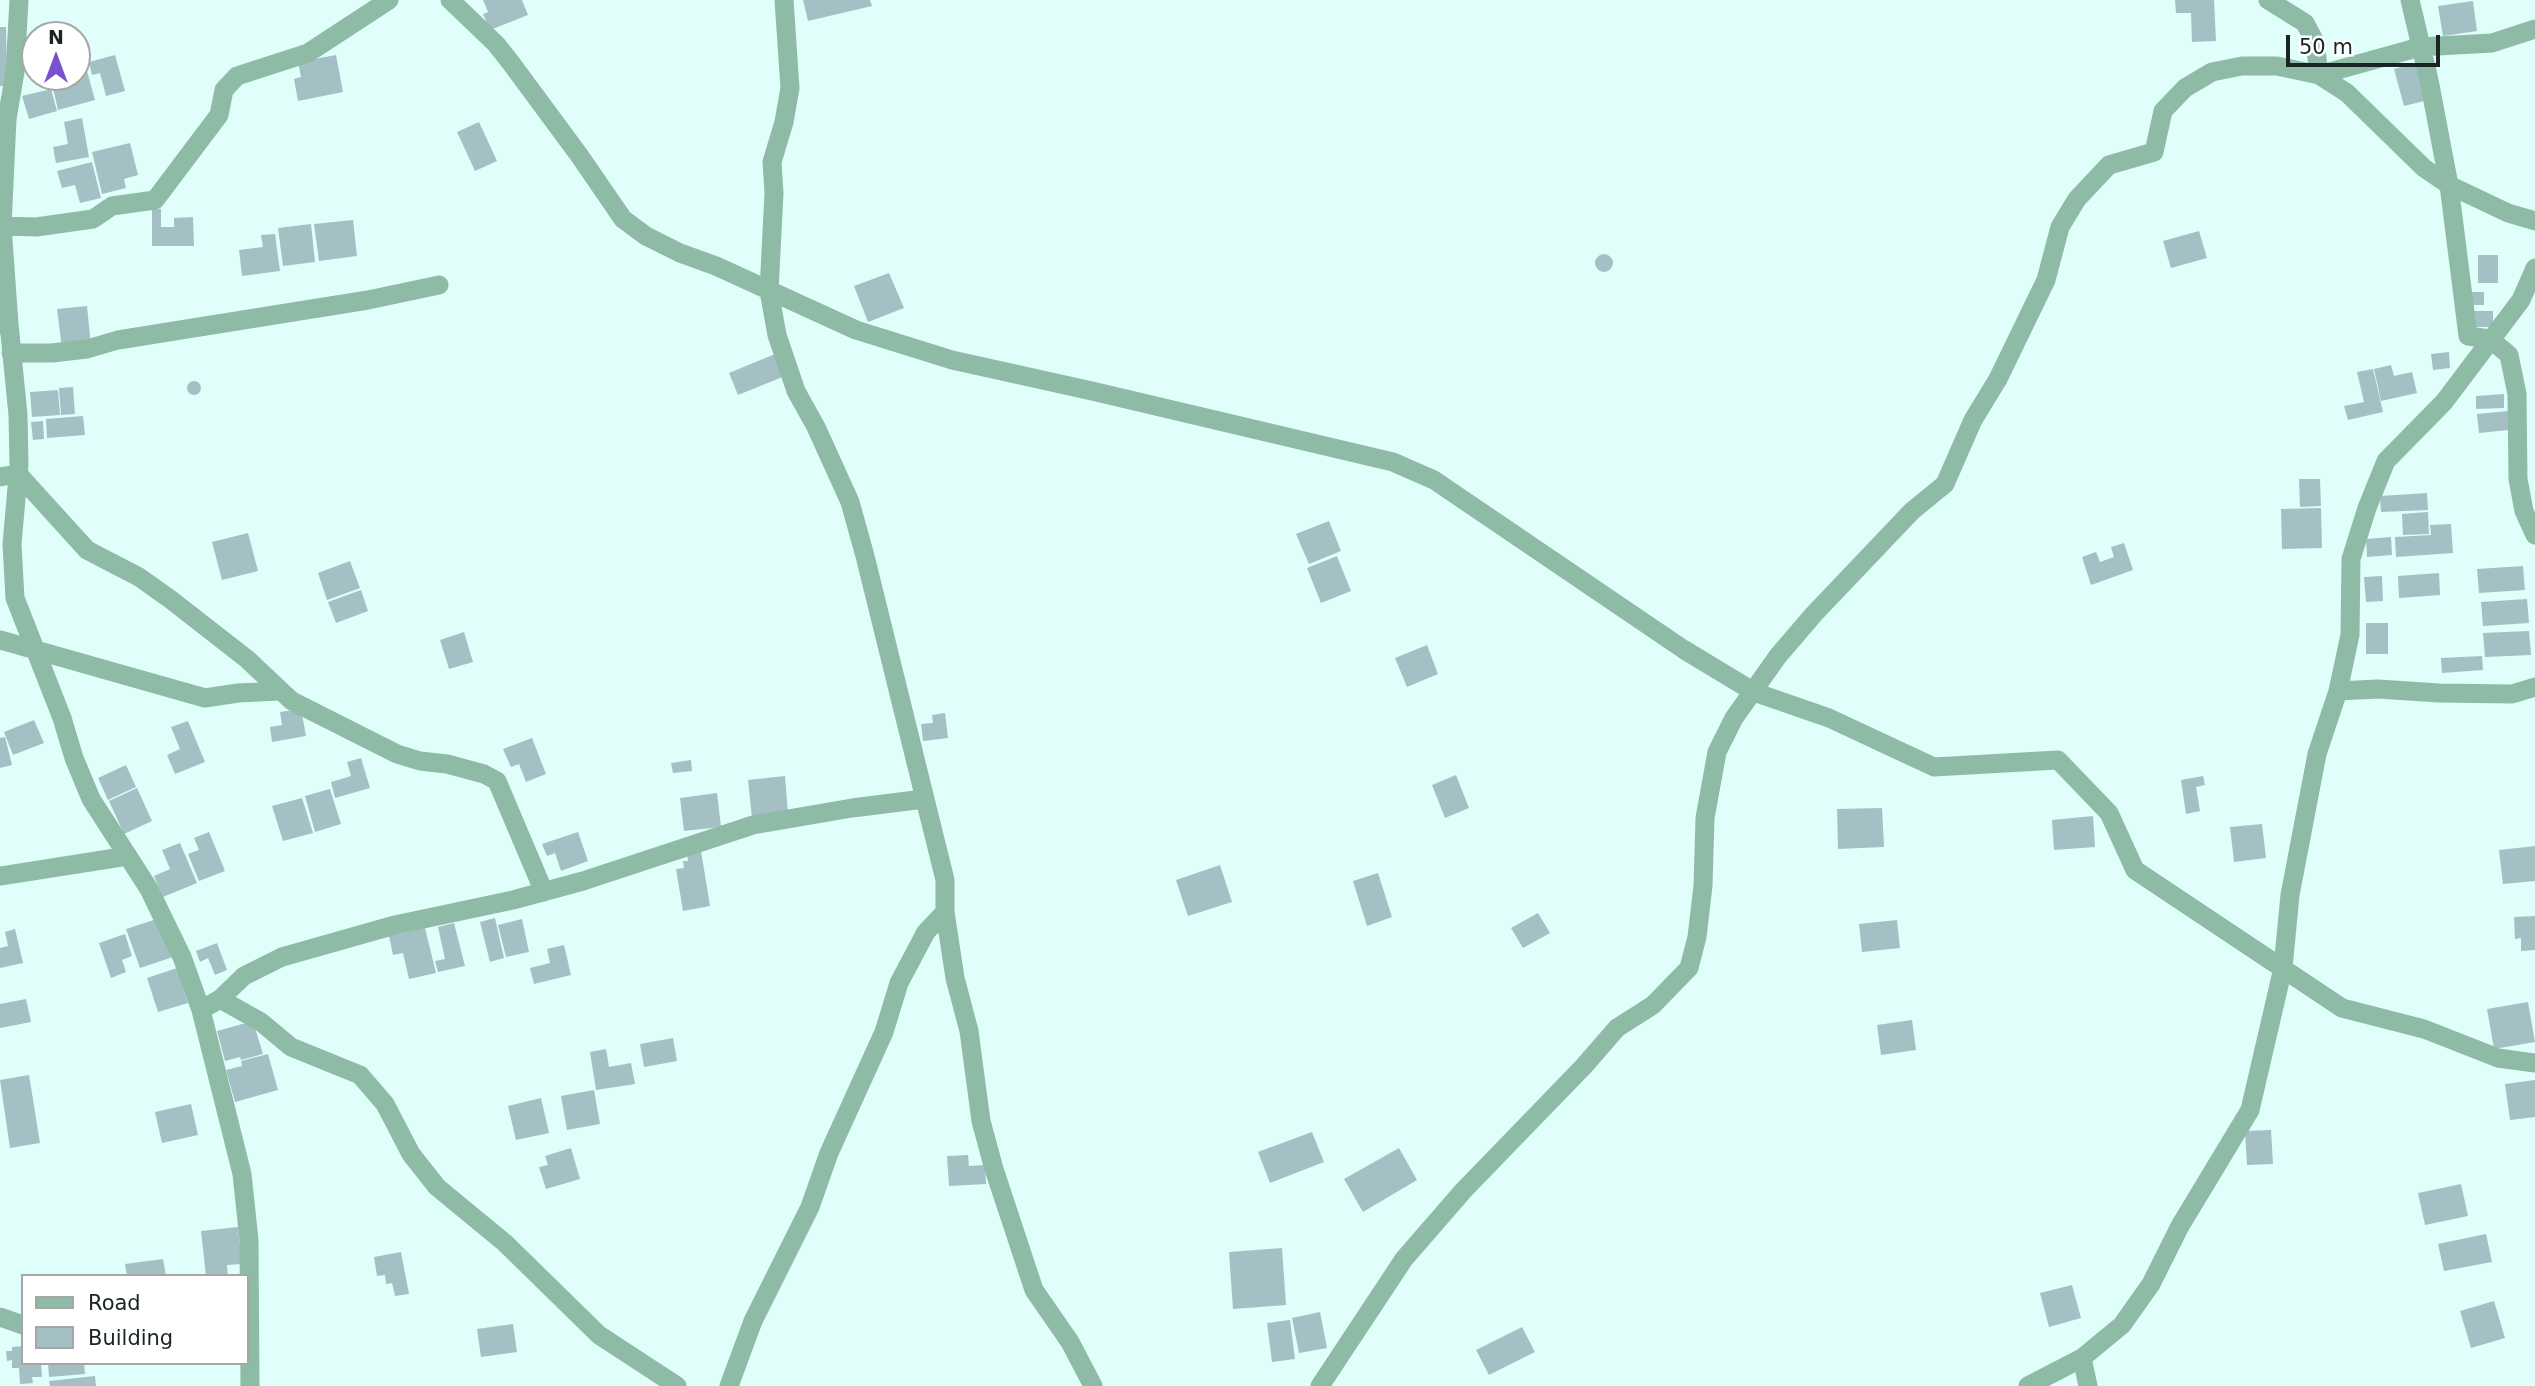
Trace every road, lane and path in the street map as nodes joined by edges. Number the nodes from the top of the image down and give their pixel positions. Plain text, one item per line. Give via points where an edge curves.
1 (389, 0) edge
2 (450, 0) edge
3 (784, 0) edge
4 (2268, 0) edge
5 (2410, 0) edge
6 (13, 10) edge
7 (2535, 29) edge
8 (2420, 47) junction
9 (2319, 75) junction
10 (2449, 185) junction
11 (2535, 221) edge
12 (2, 226) junction
13 (2535, 268) edge
14 (439, 285) dead end
15 (769, 291) junction
16 (2528, 299) edge
17 (4, 325) edge
18 (2490, 339) junction
19 (11, 353) junction
20 (9, 476) edge
21 (2535, 535) edge
22 (0, 640) edge
23 (35, 652) junction
24 (2535, 687) edge
25 (281, 691) junction
26 (2338, 691) junction
27 (1754, 692) junction
28 (924, 799) junction
29 (128, 856) junction
30 (0, 876) edge
31 (544, 892) junction
32 (945, 912) junction
33 (2283, 968) junction
34 (220, 999) junction
35 (201, 1010) junction
36 (2535, 1062) edge
37 (248, 1298) edge
38 (0, 1317) edge
39 (21, 1324) edge
40 (2082, 1358) junction
41 (250, 1386) edge
42 (677, 1386) edge
43 (729, 1386) edge
44 (1093, 1386) edge
45 (1320, 1386) edge
46 (2028, 1386) edge
47 (2088, 1386) edge

1 - 12 street via 308,53 237,76 224,90 219,115 155,200 112,206 93,219 36,228
2 - 15 street via 511,62 623,219 680,253
3 - 15 street via 790,88 772,162
4 - 9 street via 2305,23 2315,42
5 - 8 street
6 - 12 street via 15,72 7,119
7 - 8 street via 2493,43
8 - 9 street
8 - 10 street
9 - 10 street via 2347,93 2424,168
9 - 27 street via 2277,66 2212,72 2185,88 2163,111 2154,152 2109,165 2077,199 2060,228 2046,280 1945,484 1912,511 1814,614
10 - 11 street
10 - 18 street via 2468,335
12 - 17 street
13 - 16 street
14 - 19 street via 87,349
15 - 27 street via 856,330 952,360 1393,462 1434,480
15 - 28 street via 777,335 796,391 850,502
16 - 18 street
17 - 19 street
18 - 21 street via 2509,355 2517,394 2518,478 2524,511
18 - 26 street via 2444,402 2386,461 2351,559 2350,635
19 - 20 street via 18,415
20 - 23 street via 15,598
20 - 25 street via 87,550 170,599
22 - 23 street
23 - 25 street via 205,698
23 - 29 street via 91,799
24 - 26 street via 2512,694
25 - 31 street via 292,701 397,754 497,780
26 - 33 street via 2317,754 2302,827
27 - 33 street via 1829,718 1934,766 2058,760 2109,813 2135,870
27 - 45 street via 1717,752 1705,818 1697,937 1689,968 1653,1005 1617,1028 1463,1191 1404,1259
28 - 31 street via 753,825
28 - 32 street via 945,880
29 - 30 street
29 - 35 street via 182,957
31 - 34 street via 396,925 282,957 244,976
32 - 43 street via 926,932 899,983 884,1032 810,1207 753,1321
32 - 44 street via 993,1170 1034,1290
33 - 36 street via 2342,1008 2424,1029 2498,1058
33 - 40 street via 2250,1110 2151,1284 2122,1325
34 - 35 street
34 - 42 street via 261,1022 291,1047 360,1075 385,1104 411,1154 437,1187 506,1243 599,1335
35 - 37 street via 242,1174 249,1240
37 - 41 street
38 - 39 street
40 - 46 street
40 - 47 street

